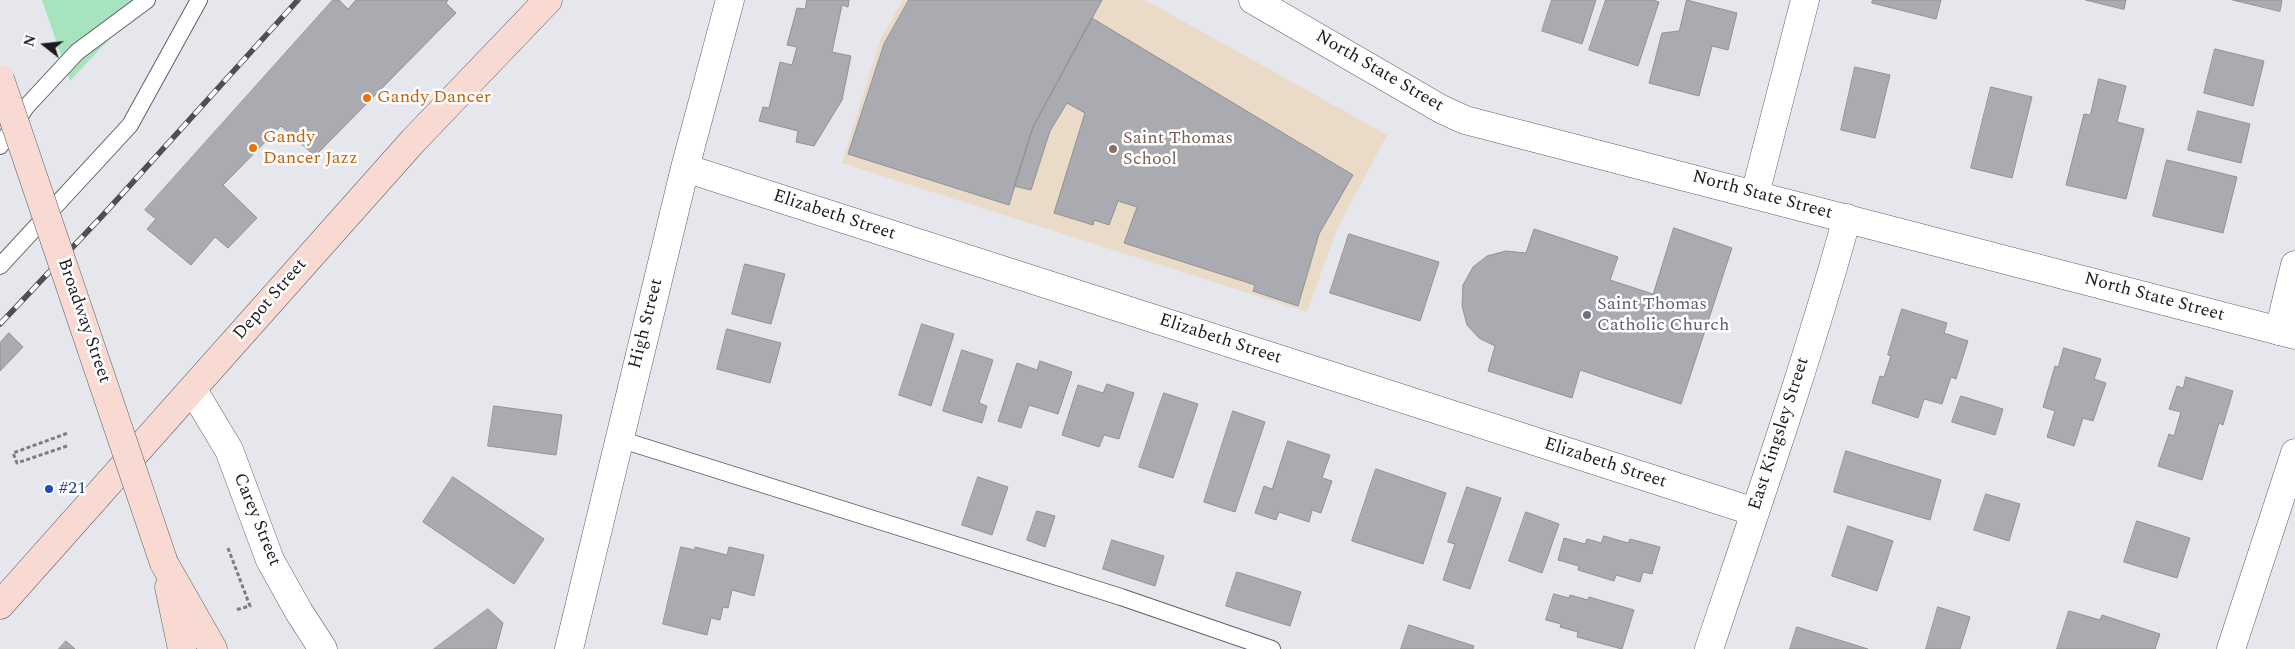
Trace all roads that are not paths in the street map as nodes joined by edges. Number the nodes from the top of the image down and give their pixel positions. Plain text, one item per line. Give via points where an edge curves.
1 (147, 0) edge
2 (199, 0) edge
3 (548, 0) edge
4 (730, 0) edge
5 (1253, 0) edge
6 (1805, 0) edge
7 (0, 79) edge
8 (0, 146) edge
9 (685, 168) junction
10 (1755, 194) junction
11 (1847, 218) junction
12 (2295, 265) edge
13 (0, 266) edge
14 (2287, 333) edge
15 (193, 390) junction
16 (619, 439) junction
17 (2295, 452) edge
18 (1755, 512) junction
19 (164, 563) junction
20 (0, 605) edge
21 (182, 649) edge
22 (213, 649) edge
23 (323, 649) edge
24 (568, 649) edge
25 (1272, 649) edge
26 (1709, 649) edge
27 (2231, 649) edge

1 - 8 lane via 77,52 26,107
2 - 13 lane via 130,124
3 - 15 main road, Depot Street via 413,141
4 - 9 street, High Street
5 - 10 street, North State Street via 1465,120
6 - 10 street
7 - 19 main road, Broadway Street, bridge
9 - 16 street, High Street
9 - 18 street, Elizabeth Street
10 - 11 street, North State Street
11 - 14 street, North State Street
11 - 18 street, East Kingsley Street
12 - 14 street
15 - 20 main road, Depot Street
15 - 23 street, Carey Street via 228,450 270,560
16 - 24 street, High Street
16 - 25 lane via 1121,597
17 - 27 street
18 - 26 street, East Kingsley Street
19 - 21 main road
19 - 22 main road

